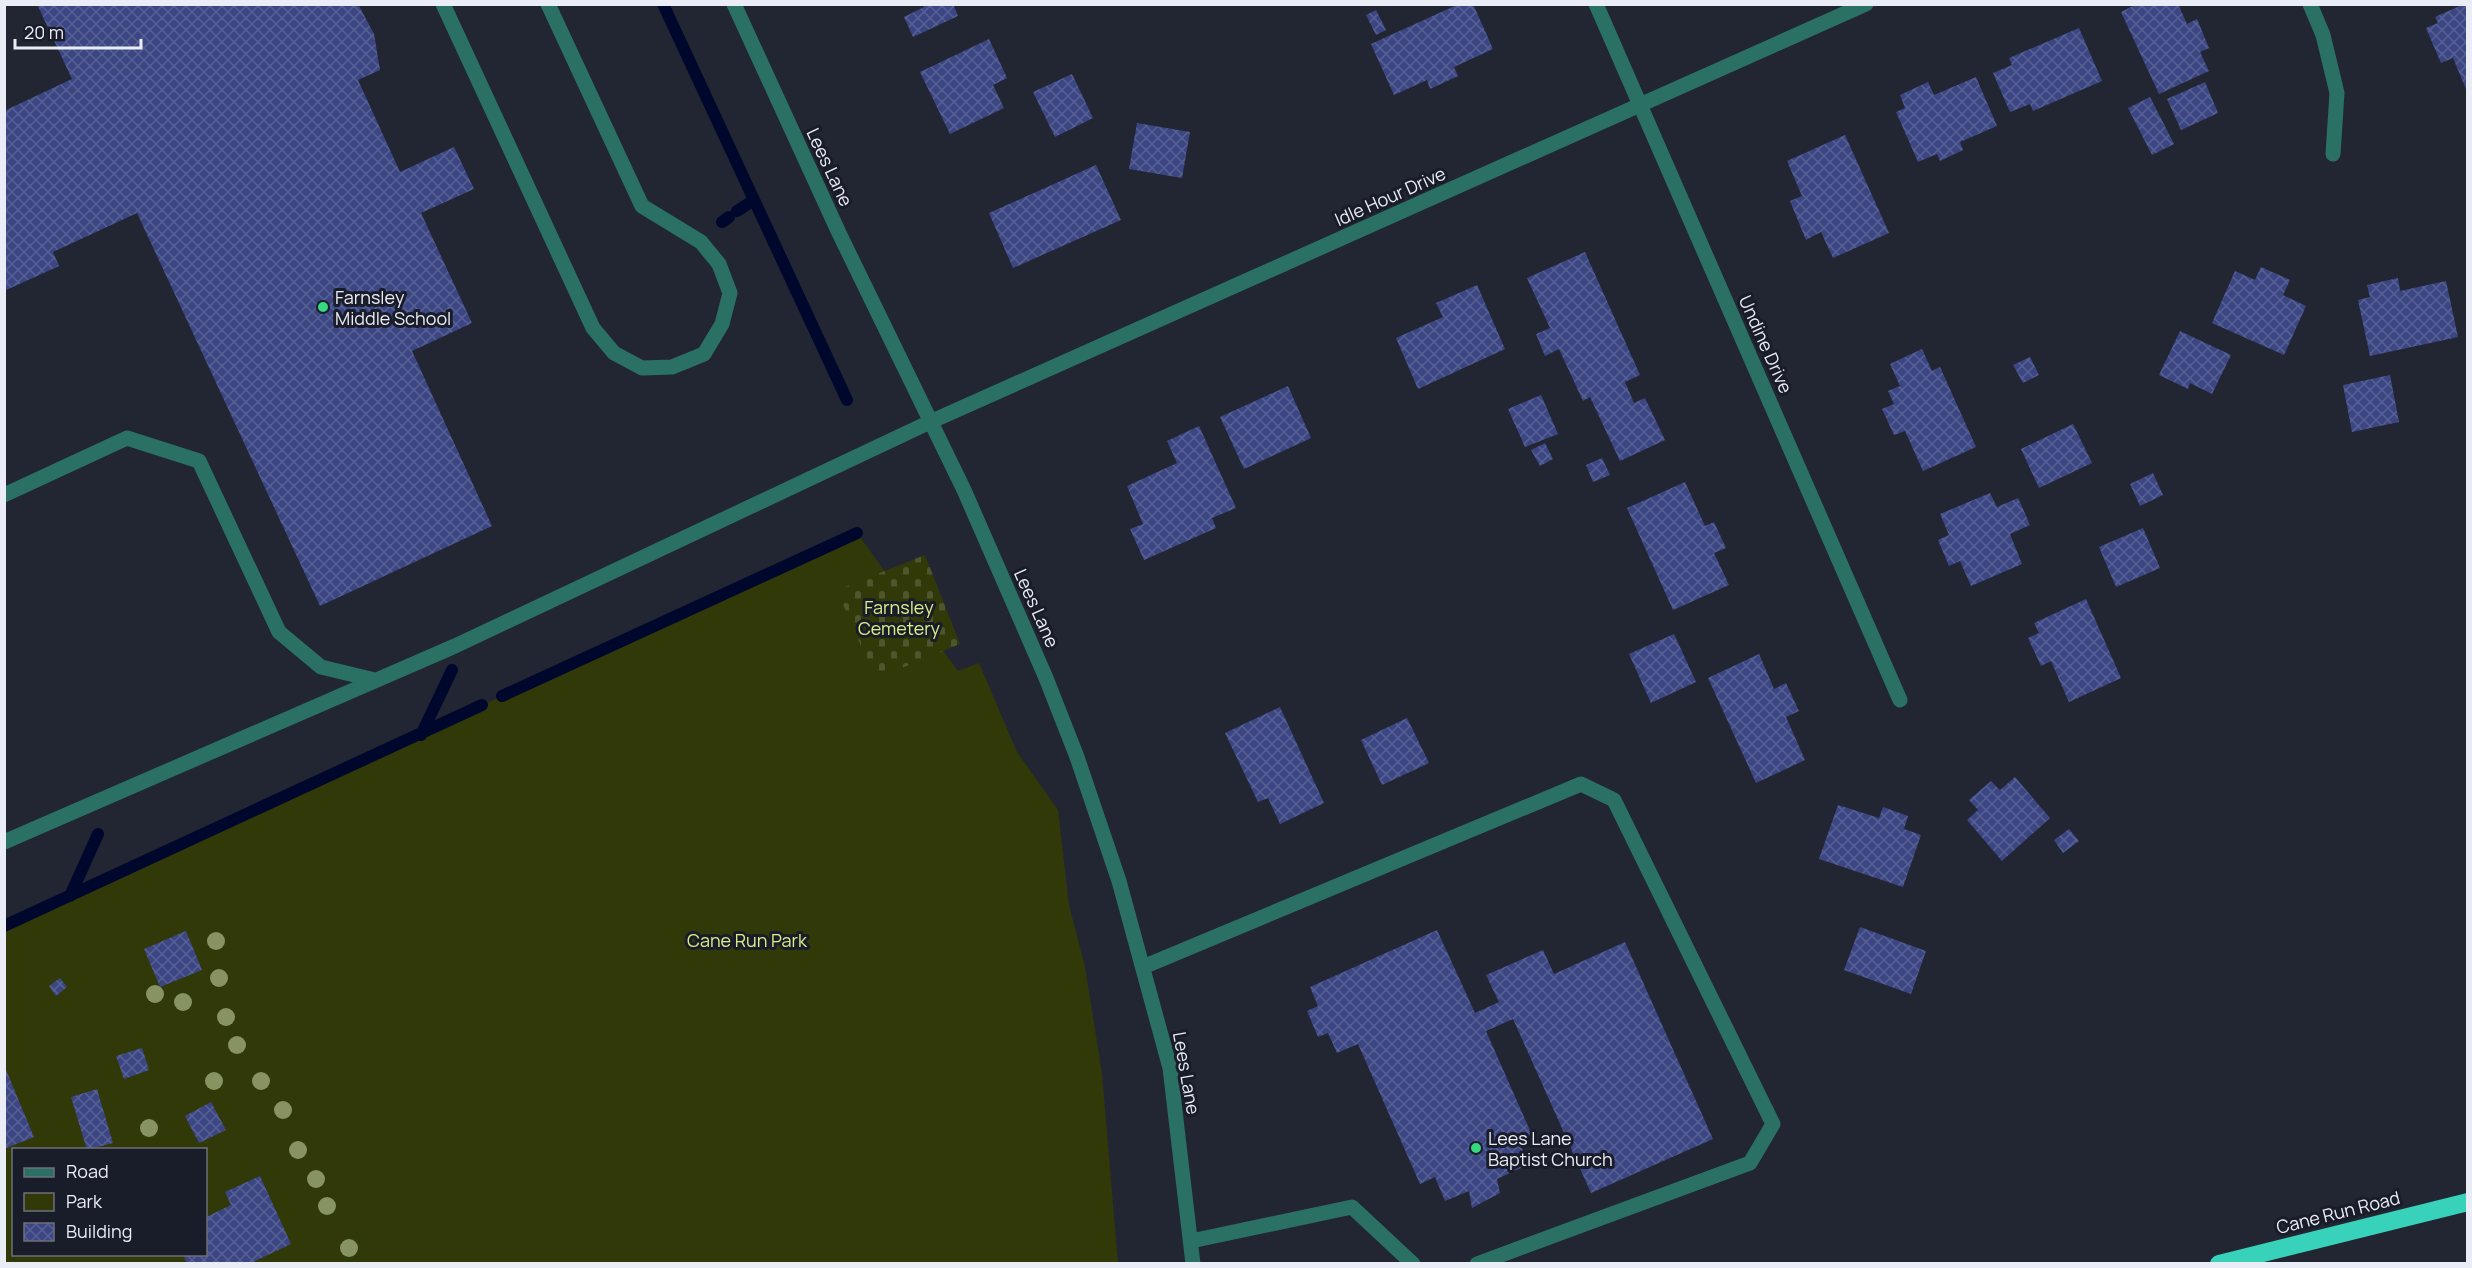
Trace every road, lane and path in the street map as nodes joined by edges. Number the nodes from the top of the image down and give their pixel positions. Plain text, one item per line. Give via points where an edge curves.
1 (443, 4) edge
2 (548, 4) edge
3 (734, 4) edge
4 (1596, 4) edge
5 (1866, 4) edge
6 (2310, 4) edge
7 (1641, 106) junction
8 (2333, 154) dead end
9 (930, 422) junction
10 (4, 495) edge
11 (375, 680) junction
12 (1900, 700) dead end
13 (4, 842) edge
14 (1143, 968) junction
15 (2468, 1202) edge
16 (1191, 1241) junction
17 (1193, 1263) edge
18 (1413, 1263) edge
19 (1478, 1263) edge
20 (2220, 1263) edge

1 - 2 street via 593,328 614,353 642,368 672,367 704,354 722,324 730,293 719,264 701,242 642,207
3 - 9 street, Lees Lane
4 - 7 street, Undine Drive
5 - 7 street, Idle Hour Drive
6 - 8 street via 2323,35 2337,93
7 - 9 street, Idle Hour Drive
7 - 12 street, Undine Drive
9 - 11 street, Idle Hour Drive
9 - 14 street, Lees Lane via 968,500 1077,757 1119,881
10 - 11 street via 127,438 199,461 279,632 321,667
11 - 13 street, Idle Hour Drive
14 - 16 street, Lees Lane via 1170,1068
14 - 19 street via 1581,784 1614,800 1773,1124 1750,1163
15 - 20 highway, Cane Run Road
16 - 17 street, Lees Lane
16 - 18 street via 1352,1207

